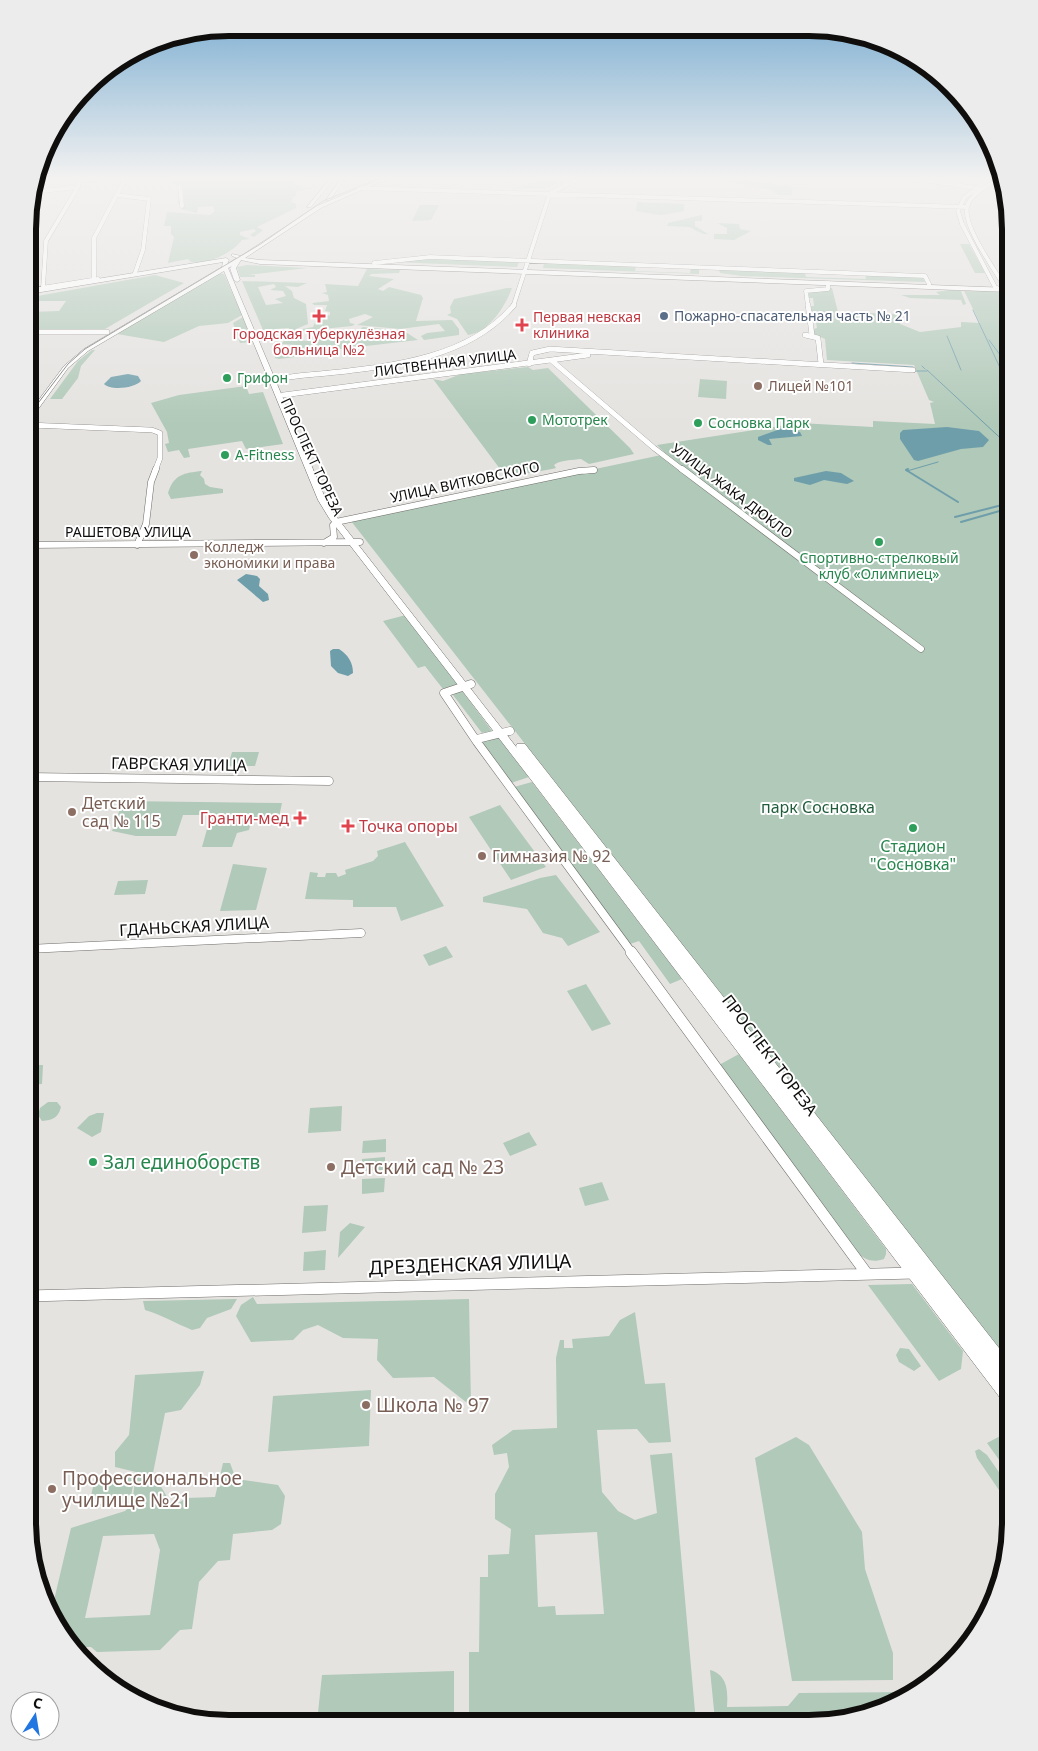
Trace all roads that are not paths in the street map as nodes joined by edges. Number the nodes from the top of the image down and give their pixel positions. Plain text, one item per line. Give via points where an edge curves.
1 (45, 261) edge
2 (94, 261) edge
3 (141, 261) edge
4 (230, 261) edge
5 (236, 261) edge
6 (239, 261) edge
7 (256, 261) edge
8 (320, 261) edge
9 (395, 261) edge
10 (523, 261) edge
11 (530, 261) junction
12 (981, 261) edge
13 (991, 261) edge
14 (260, 262) junction
15 (374, 263) junction
16 (227, 266) junction
17 (234, 266) junction
18 (447, 267) junction
19 (527, 270) junction
20 (212, 271) junction
21 (135, 274) junction
22 (654, 275) junction
23 (1002, 279) edge
24 (94, 280) junction
25 (828, 283) junction
26 (928, 284) junction
27 (995, 287) junction
28 (43, 288) junction
29 (1002, 288) edge
30 (1002, 288) edge
31 (36, 291) edge
32 (36, 293) edge
33 (36, 293) edge
34 (118, 327) junction
35 (36, 332) edge
36 (107, 332) junction
37 (805, 334) dead end
38 (812, 335) junction
39 (600, 352) junction
40 (551, 360) junction
41 (529, 364) junction
42 (821, 364) junction
43 (913, 370) dead end
44 (276, 381) junction
45 (283, 394) junction
46 (36, 398) edge
47 (36, 409) edge
48 (36, 425) edge
49 (594, 470) dead end
50 (339, 521) junction
51 (357, 543) junction
52 (137, 544) junction
53 (317, 544) junction
54 (36, 545) edge
55 (921, 649) dead end
56 (468, 685) junction
57 (506, 733) junction
58 (477, 740) junction
59 (36, 777) edge
60 (330, 781) dead end
61 (361, 933) dead end
62 (36, 950) edge
63 (914, 1273) junction
64 (867, 1274) junction
65 (36, 1296) edge
66 (1002, 1365) edge
67 (1002, 1387) edge

1 - 28 street
2 - 24 street
3 - 21 street
4 - 16 main road
5 - 16 main road
6 - 17 main road
7 - 14 main road
8 - 15 main road
9 - 15 street
10 - 11 street
11 - 19 street
11 - 26 street via 925,276
12 - 27 street
13 - 23 street
14 - 17 main road
14 - 18 main road
15 - 18 main road
16 - 20 main road
16 - 20 main road
16 - 21 main road
16 - 44 main road, ПРОСПЕКТ ТОРЕЗА
17 - 44 main road, ПРОСПЕКТ ТОРЕЗА via 236,279
18 - 19 main road
19 - 22 main road
19 - 44 street via 514,305 503,320 454,347 390,364
20 - 33 main road via 202,266
20 - 34 main road
21 - 24 street
21 - 32 main road
22 - 25 main road
22 - 26 main road
24 - 28 street
25 - 30 main road
25 - 38 street via 828,289 806,290
26 - 27 main road
27 - 29 main road
28 - 31 street
34 - 36 main road
34 - 47 main road via 73,359
35 - 36 street
36 - 46 main road via 66,359
37 - 38 street
38 - 42 street via 818,338
39 - 40 street, ЛИСТВЕННАЯ УЛИЦА
39 - 41 street, ЛИСТВЕННАЯ УЛИЦА via 544,349 532,353
39 - 42 street, ЛИСТВЕННАЯ УЛИЦА
40 - 41 street
40 - 55 street, УЛИЦА ЖАКА ДЮКЛО via 654,448
41 - 45 street, ЛИСТВЕННАЯ УЛИЦА
42 - 43 street, ЛИСТВЕННАЯ УЛИЦА
44 - 45 main road, ПРОСПЕКТ ТОРЕЗА
44 - 50 main road, ПРОСПЕКТ ТОРЕЗА via 322,500
45 - 50 main road, ПРОСПЕКТ ТОРЕЗА
48 - 52 street via 152,430 160,434 160,458 151,482 146,524
49 - 50 street, УЛИЦА ВИТКОВСКОГО
50 - 51 main road, ПРОСПЕКТ ТОРЕЗА
50 - 53 street via 333,524 333,538
51 - 53 street, РАШЕТОВА УЛИЦА
51 - 56 main road, ПРОСПЕКТ ТОРЕЗА
52 - 53 street, РАШЕТОВА УЛИЦА
52 - 54 street, РАШЕТОВА УЛИЦА
56 - 57 main road, ПРОСПЕКТ ТОРЕЗА
56 - 58 street via 444,693
57 - 58 street
57 - 63 main road, ПРОСПЕКТ ТОРЕЗА
57 - 66 main road, ПРОСПЕКТ ТОРЕЗА
58 - 64 street
59 - 60 street, ГАВРСКАЯ УЛИЦА
61 - 62 street, ГДАНЬСКАЯ УЛИЦА
63 - 64 street, ДРЕЗДЕНСКАЯ УЛИЦА
63 - 67 main road, ПРОСПЕКТ ТОРЕЗА
64 - 65 street, ДРЕЗДЕНСКАЯ УЛИЦА

